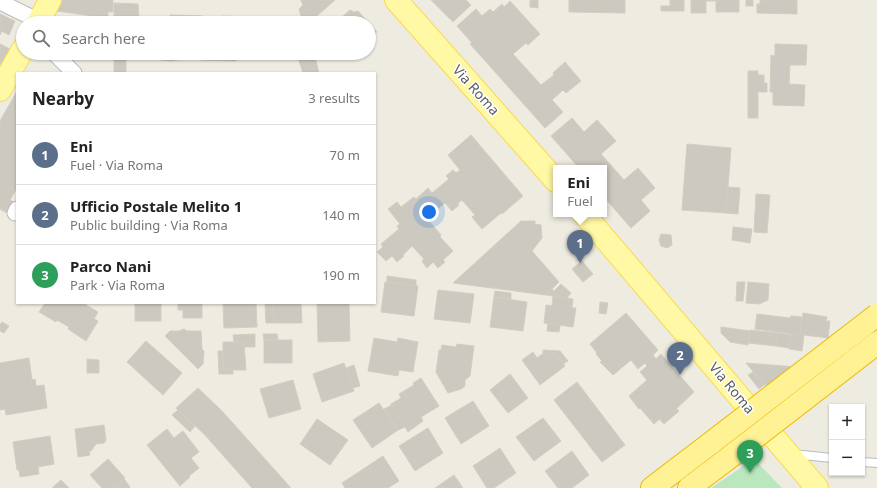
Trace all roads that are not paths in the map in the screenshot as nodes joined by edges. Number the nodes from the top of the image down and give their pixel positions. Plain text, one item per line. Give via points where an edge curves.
1 (50, 0) edge
2 (396, 0) edge
3 (0, 2) edge
4 (27, 16) edge
5 (41, 16) edge
6 (17, 60) edge
7 (61, 60) edge
8 (73, 72) edge
9 (0, 90) edge
10 (553, 178) edge
11 (587, 217) edge
12 (877, 315) edge
13 (877, 344) edge
14 (788, 453) junction
15 (829, 458) edge
16 (865, 462) edge
17 (877, 464) edge
18 (652, 488) edge
19 (689, 488) edge
20 (817, 488) edge

1 - 5 main road
2 - 10 main road, Via Roma
3 - 4 street
6 - 9 main road
7 - 8 street
11 - 14 main road, Via Roma
12 - 18 highway, bridge
13 - 19 highway, bridge
14 - 15 lane
14 - 20 main road, Via Roma
16 - 17 lane

